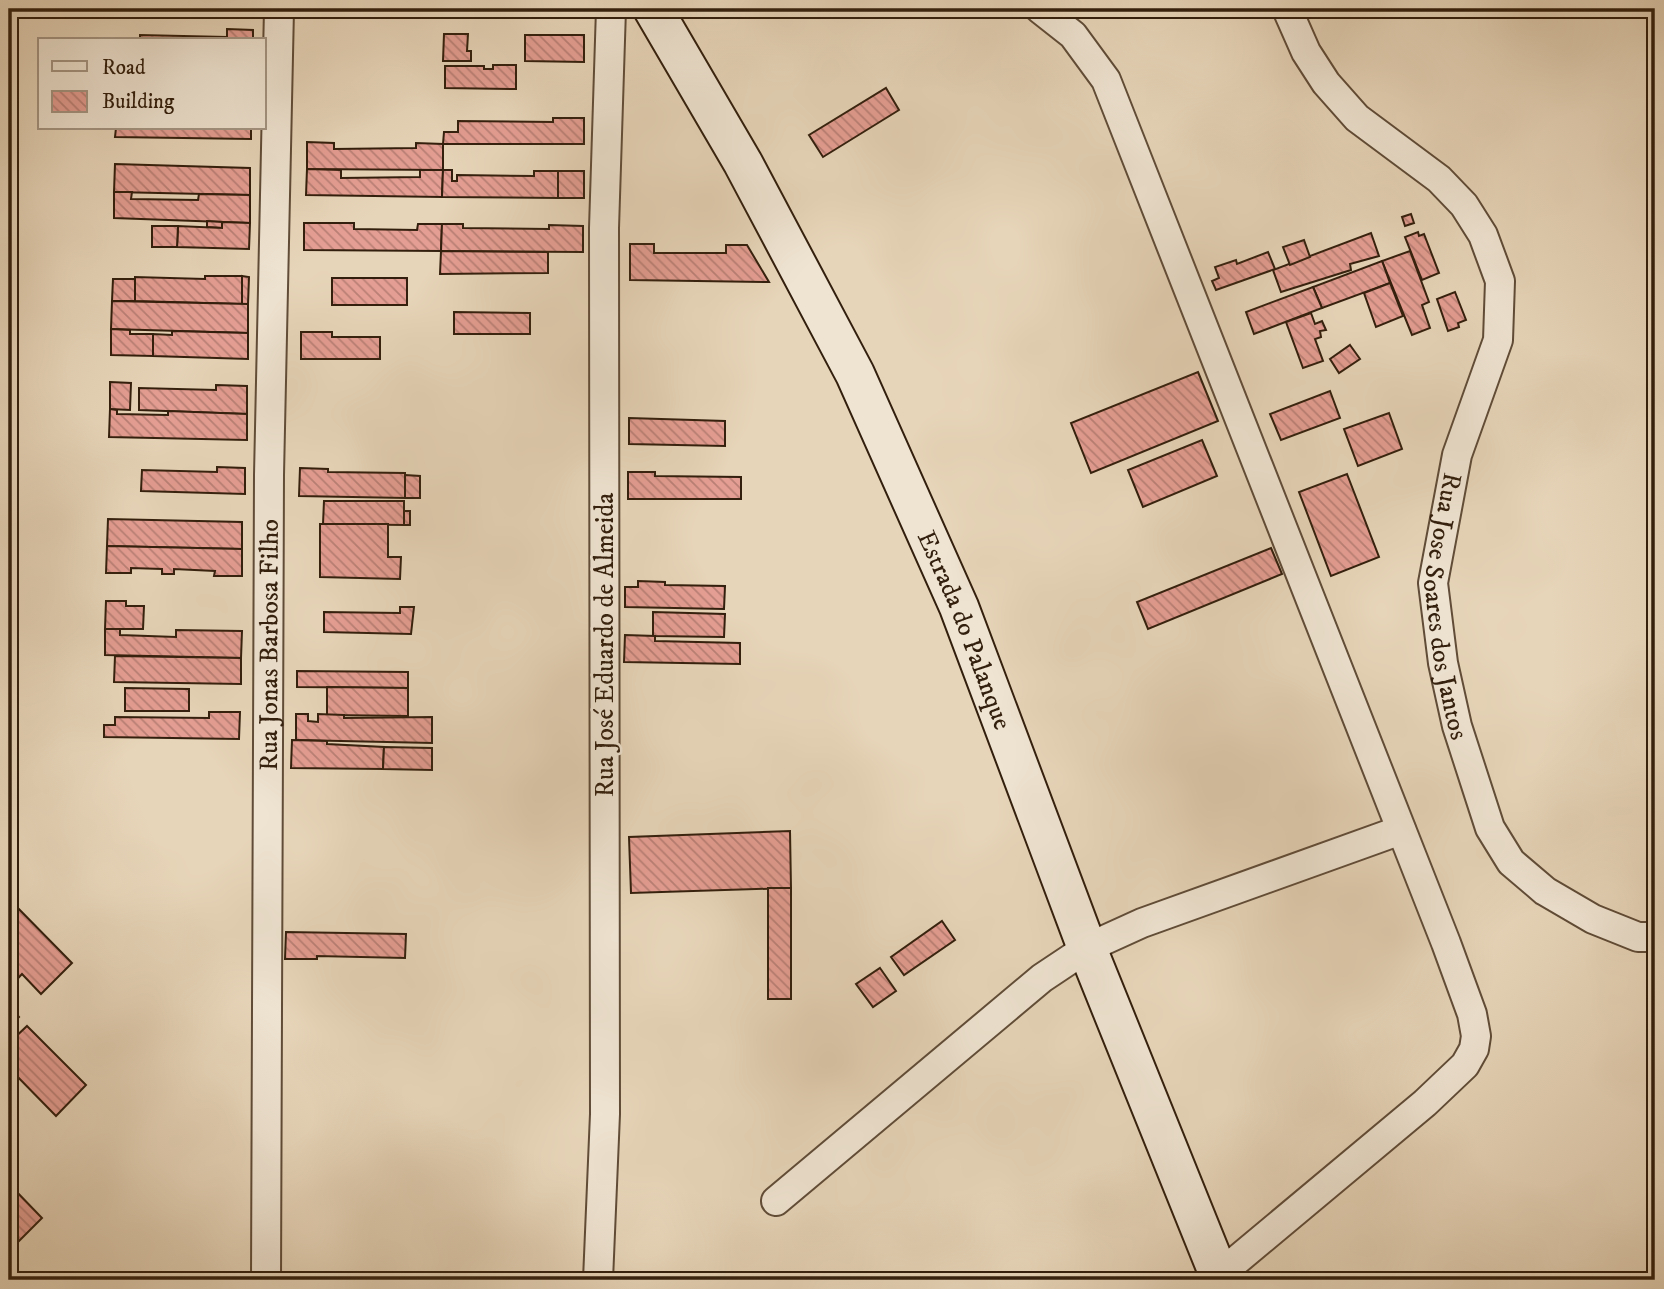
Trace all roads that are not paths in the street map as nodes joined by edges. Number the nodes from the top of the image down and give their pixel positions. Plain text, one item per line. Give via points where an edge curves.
1 (279, 9) edge
2 (611, 9) edge
3 (653, 9) edge
4 (1040, 9) edge
5 (1287, 9) edge
6 (1401, 830) junction
7 (1655, 937) edge
8 (1087, 948) junction
9 (776, 1201) dead end
10 (1218, 1279) edge
11 (266, 1280) edge
12 (598, 1280) edge

1 - 11 street, Rua Jonas Barbosa Filho via 269,475
2 - 12 street, Rua José Eduardo de Almeida via 604,228 605,1114
3 - 8 street, Estrada do Palanque via 743,163 855,374 959,607
4 - 6 street via 1073,35 1106,80
5 - 7 street, Rua Jose Soares dos Jantos via 1306,52 1357,118 1439,178 1464,205 1483,235 1500,281 1498,340 1457,455 1433,583 1457,726 1490,828 1511,862 1545,891 1593,919 1638,937
6 - 8 street via 1142,923
6 - 10 street via 1472,1014 1474,1049 1465,1065 1425,1103
8 - 9 street via 1042,978
8 - 10 street, Estrada do Palanque

